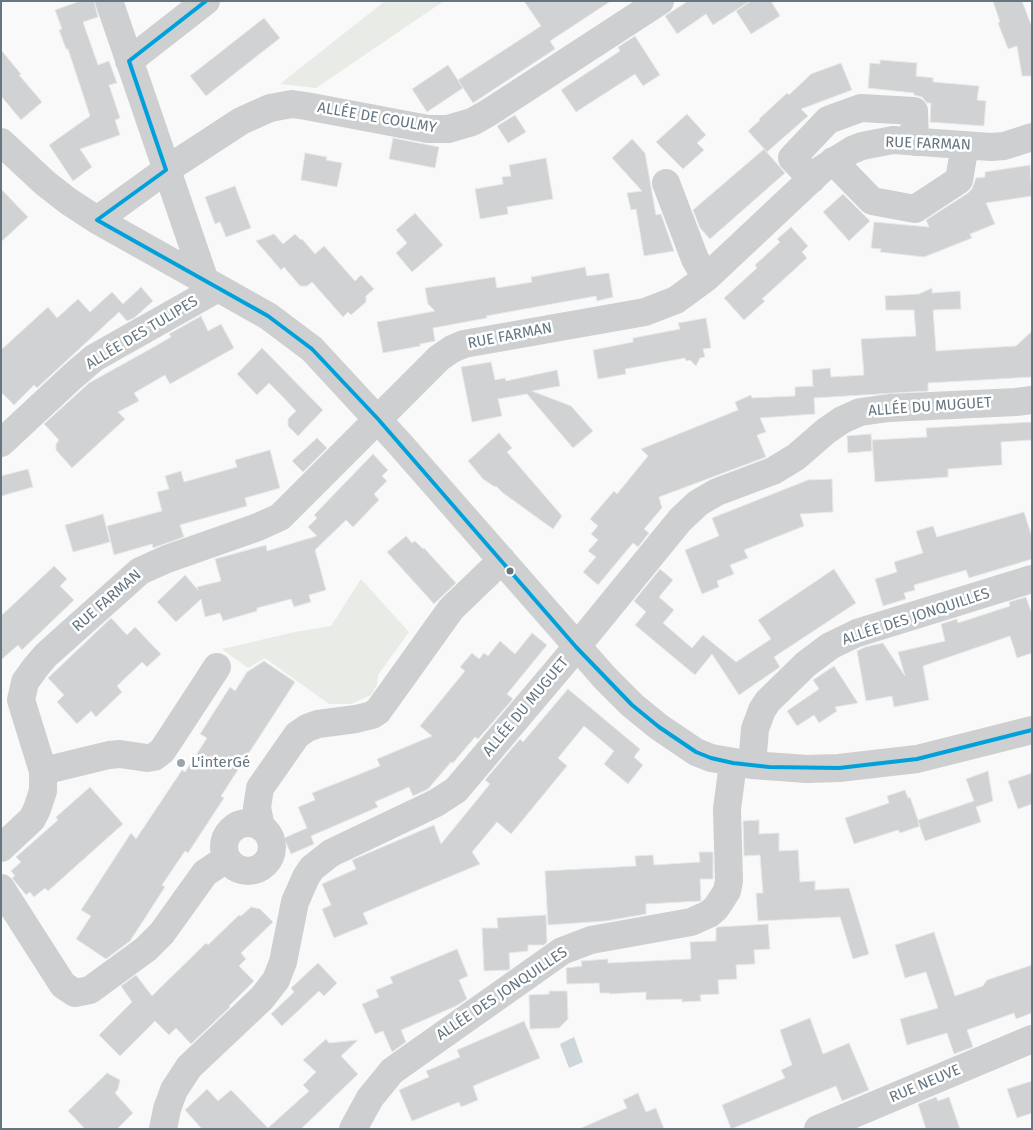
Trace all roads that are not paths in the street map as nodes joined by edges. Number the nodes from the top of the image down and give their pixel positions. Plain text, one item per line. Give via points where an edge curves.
1 (109, 1) edge
2 (206, 1) edge
3 (660, 1) edge
4 (129, 61) junction
5 (1032, 137) edge
6 (1, 142) edge
7 (915, 142) junction
8 (965, 145) junction
9 (833, 161) junction
10 (166, 170) junction
11 (812, 179) junction
12 (666, 183) dead end
13 (97, 220) junction
14 (706, 278) junction
15 (212, 284) junction
16 (1032, 400) edge
17 (378, 419) junction
18 (1, 443) edge
19 (502, 560) junction
20 (1032, 579) edge
21 (576, 647) junction
22 (218, 667) dead end
23 (12, 689) edge
24 (1032, 730) edge
25 (742, 764) junction
26 (43, 771) junction
27 (1, 848) edge
28 (1, 888) edge
29 (1032, 1039) edge
30 (163, 1129) edge
31 (353, 1129) edge
32 (818, 1129) edge

1 - 4 street
2 - 4 street
3 - 10 street, ALLÉE DE COULMY via 488,113 465,124 448,129 428,129 306,106 281,105 241,121
4 - 10 street
5 - 8 street, RUE FARMAN via 1004,146
6 - 13 street via 45,183
7 - 8 street, RUE FARMAN
7 - 9 street, RUE FARMAN via 893,140 862,146
7 - 11 street via 914,111 861,108 828,120 792,158
8 - 9 street via 959,180 915,209 872,201
9 - 11 street, RUE FARMAN
10 - 13 street, ALLÉE DE COULMY
10 - 15 street
11 - 14 street, RUE FARMAN
12 - 14 street via 695,259
13 - 15 street
14 - 17 street, RUE FARMAN via 676,300 645,312 478,341 452,349 427,368
15 - 17 street via 299,338
15 - 18 street, ALLÉE DES TULIPES via 94,358
16 - 21 street, ALLÉE DU MUGUET via 872,409 851,415 784,465 698,503 680,520
17 - 19 street
17 - 23 street, RUE FARMAN via 280,517 140,571
19 - 21 street
19 - 28 street via 451,609 378,711 356,719 318,724 297,735 260,788 257,808 261,827 271,843 267,862 260,868 241,871 226,859 205,873 162,933 146,949 90,990 75,993 63,986
20 - 25 street, ALLÉE DES JONQUILLES via 858,633 830,646 768,701
21 - 25 street via 632,705 659,727 696,752
21 - 30 street, ALLÉE DU MUGUET via 456,790 436,803 331,852 312,868 295,902 284,962 276,980 181,1078 167,1109
22 - 26 street via 162,751 154,757 109,754
23 - 26 street, RUE FARMAN via 21,700
24 - 25 street via 917,759 861,766 807,769
25 - 31 street, ALLÉE DES JONQUILLES via 727,809 730,881 716,908 691,922 591,940 562,951 392,1071 370,1098
26 - 27 street, RUE FARMAN via 43,791 32,819
29 - 32 street, RUE NEUVE

